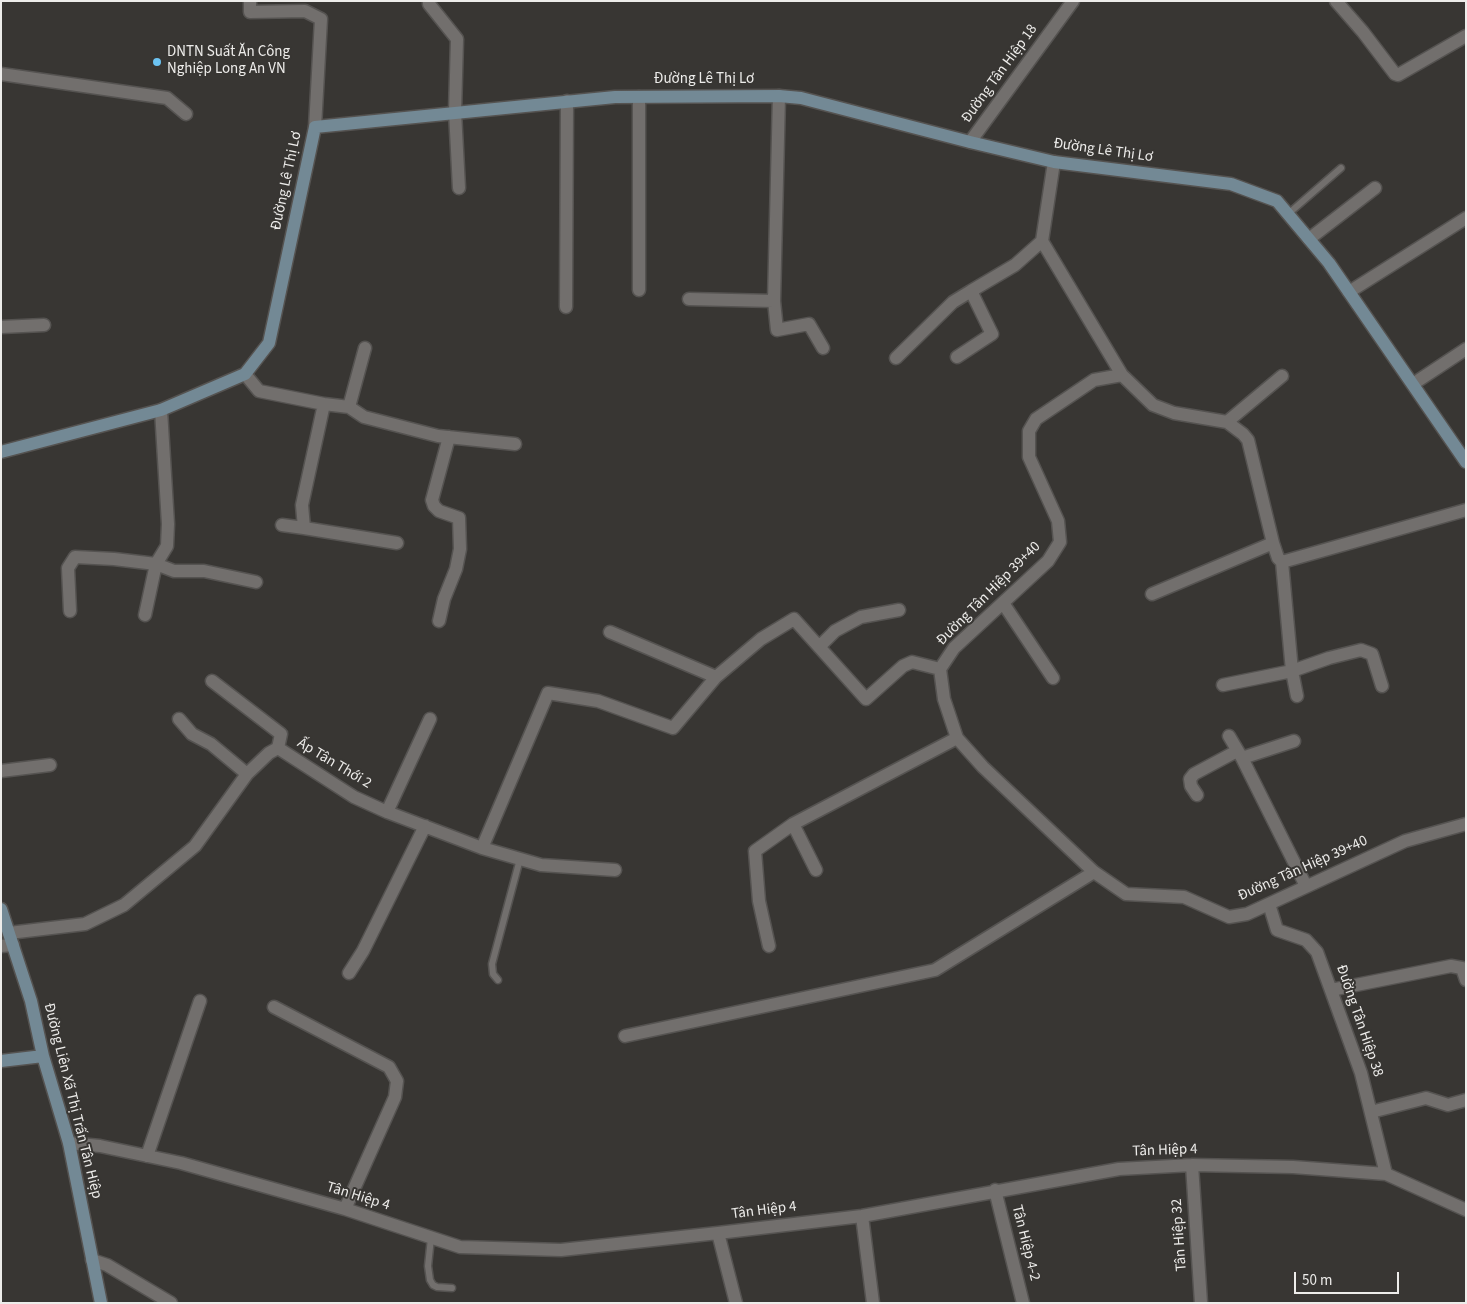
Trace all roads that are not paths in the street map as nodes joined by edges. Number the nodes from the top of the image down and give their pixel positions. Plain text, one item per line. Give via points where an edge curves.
1 (250, 1) edge
2 (429, 1) edge
3 (1073, 1) edge
4 (1340, 2) edge
5 (1466, 36) edge
6 (1, 74) edge
7 (779, 96) junction
8 (639, 97) junction
9 (567, 101) junction
10 (455, 112) junction
11 (186, 114) dead end
12 (315, 127) junction
13 (970, 142) junction
14 (1054, 162) junction
15 (1341, 168) dead end
16 (459, 188) dead end
17 (1375, 188) dead end
18 (1288, 214) junction
19 (1466, 218) edge
20 (1309, 239) junction
21 (1042, 241) junction
22 (639, 290) dead end
23 (971, 291) junction
24 (1349, 292) junction
25 (689, 298) dead end
26 (774, 301) junction
27 (566, 307) dead end
28 (44, 326) dead end
29 (1, 327) edge
30 (365, 348) dead end
31 (823, 348) dead end
32 (1466, 349) edge
33 (957, 357) dead end
34 (896, 358) dead end
35 (245, 374) junction
36 (1122, 375) junction
37 (1282, 376) dead end
38 (1413, 384) junction
39 (324, 404) junction
40 (349, 407) junction
41 (161, 410) junction
42 (1227, 422) junction
43 (450, 438) junction
44 (515, 444) dead end
45 (1, 452) edge
46 (1466, 462) edge
47 (1466, 510) edge
48 (282, 525) dead end
49 (304, 528) junction
50 (398, 543) dead end
51 (1273, 543) junction
52 (1282, 562) junction
53 (156, 564) junction
54 (256, 582) dead end
55 (1152, 594) dead end
56 (1003, 603) junction
57 (899, 610) dead end
58 (70, 611) dead end
59 (145, 615) dead end
60 (439, 621) dead end
61 (610, 632) dead end
62 (818, 647) junction
63 (940, 669) junction
64 (1292, 671) junction
65 (716, 678) junction
66 (1053, 678) dead end
67 (212, 680) dead end
68 (1222, 685) dead end
69 (1382, 686) dead end
70 (1297, 696) dead end
71 (179, 719) dead end
72 (430, 719) dead end
73 (1229, 736) dead end
74 (957, 738) junction
75 (1294, 741) dead end
76 (278, 748) junction
77 (1240, 754) junction
78 (50, 765) dead end
79 (1, 771) edge
80 (247, 774) junction
81 (1197, 795) dead end
82 (387, 812) junction
83 (794, 824) junction
84 (1466, 824) edge
85 (425, 826) junction
86 (482, 848) junction
87 (520, 859) junction
88 (615, 870) dead end
89 (816, 870) dead end
90 (1094, 872) junction
91 (1306, 886) junction
92 (1269, 904) junction
93 (1, 909) edge
94 (8, 941) edge
95 (769, 946) dead end
96 (349, 973) dead end
97 (498, 980) dead end
98 (1466, 980) edge
99 (1331, 990) junction
100 (200, 1001) dead end
101 (274, 1007) dead end
102 (625, 1036) dead end
103 (43, 1056) junction
104 (1, 1061) edge
105 (1466, 1100) edge
106 (1371, 1112) junction
107 (68, 1143) junction
108 (147, 1156) junction
109 (1192, 1165) junction
110 (1386, 1174) junction
111 (995, 1190) junction
112 (345, 1209) junction
113 (1466, 1210) edge
114 (862, 1216) junction
115 (718, 1233) junction
116 (431, 1238) junction
117 (92, 1260) junction
118 (452, 1288) dead end
119 (101, 1303) edge
120 (171, 1303) edge
121 (736, 1303) edge
122 (873, 1303) edge
123 (1023, 1303) edge
124 (1201, 1303) edge

1 - 12 street via 250,12 305,11 321,19
2 - 10 street via 458,38
3 - 13 street, Đường Tân Hiệp 18
4 - 5 street via 1398,75
6 - 11 street via 167,98
7 - 8 street, Đường Lê Thị Lơ
7 - 13 street, Đường Lê Thị Lơ via 801,98
7 - 26 street
8 - 9 street, Đường Lê Thị Lơ
8 - 22 street
9 - 10 street, Đường Lê Thị Lơ
9 - 27 street
10 - 12 street, Đường Lê Thị Lơ
10 - 16 street
12 - 35 street, Đường Lê Thị Lơ via 269,343
13 - 14 street, Đường Lê Thị Lơ
14 - 18 street, Đường Lê Thị Lơ via 1231,184 1277,201
14 - 21 street
15 - 18 lane
17 - 20 street
18 - 20 street, Đường Lê Thị Lơ
19 - 24 street
20 - 24 street, Đường Lê Thị Lơ
21 - 23 street via 1015,264
21 - 36 street
23 - 33 street via 992,334
23 - 34 street via 953,302
24 - 38 street, Đường Lê Thị Lơ
25 - 26 street
26 - 31 street via 777,330 809,324
28 - 29 street
30 - 40 street
32 - 38 street
35 - 39 street via 259,391
35 - 41 street, Đường Lê Thị Lơ
36 - 42 street via 1153,405 1174,413
36 - 56 street, Đường Tân Hiệp 39+40 via 1094,380 1036,419 1029,431 1029,457 1058,521 1060,542 1048,561
37 - 42 street
38 - 46 street, Đường Lê Thị Lơ
39 - 40 street
39 - 49 street via 302,505
40 - 43 street via 364,418
41 - 45 street, Đường Lê Thị Lơ
41 - 53 street via 168,524 167,546
42 - 51 street via 1248,440
43 - 44 street
43 - 60 street via 432,500 439,511 459,518 460,549
47 - 52 street
48 - 49 street
49 - 50 street
51 - 52 street
51 - 55 street
52 - 64 street
53 - 54 street via 174,571 204,571
53 - 58 street via 75,557 68,568
53 - 59 street
56 - 63 street, Đường Tân Hiệp 39+40 via 954,648
56 - 66 street
57 - 62 street via 862,617 836,631
61 - 65 street
62 - 63 street via 866,699 903,666 912,662
62 - 65 street via 794,619 761,639
63 - 74 street, Đường Tân Hiệp 39+40 via 944,699
64 - 68 street
64 - 69 street via 1361,650 1372,654
64 - 70 street
65 - 86 street via 673,728 598,701 548,693
67 - 76 street via 281,734
71 - 80 street via 192,734
72 - 82 street
73 - 77 street
74 - 83 street
74 - 90 street, Đường Tân Hiệp 39+40 via 983,767
75 - 77 street
76 - 80 street, Ấp Tân Thới 2
76 - 82 street, Ấp Tân Thới 2 via 354,797
77 - 81 street via 1194,774 1190,779
77 - 91 street
78 - 79 street
80 - 94 street, Ấp Tân Thới 2 via 195,846 124,905 85,924
82 - 85 street, Ấp Tân Thới 2
83 - 89 street
83 - 95 street via 755,851 759,901
84 - 91 street, Đường Tân Hiệp 39+40 via 1405,841
85 - 86 street, Ấp Tân Thới 2
85 - 96 street
86 - 87 street, Ấp Tân Thới 2
87 - 88 street, Ấp Tân Thới 2 via 541,865
87 - 97 lane via 492,964
90 - 92 street, Đường Tân Hiệp 39+40 via 1126,894 1184,897 1229,917
90 - 102 street via 935,970
91 - 92 street, Đường Tân Hiệp 39+40
92 - 99 street, Đường Tân Hiệp 38 via 1277,930 1306,940 1317,952
93 - 94 street, Đường Liên Xã Thị Trấn Tân Hiệp
94 - 103 street, Đường Liên Xã Thị Trấn Tân Hiệp via 31,1001
98 - 99 street via 1462,968 1451,966
99 - 106 street, Đường Tân Hiệp 38 via 1361,1073
100 - 108 street
101 - 112 street via 389,1067 397,1081 395,1097
103 - 104 street
103 - 107 street, Đường Liên Xã Thị Trấn Tân Hiệp
105 - 106 street via 1448,1104 1426,1098
106 - 110 street, Đường Tân Hiệp 38
107 - 108 street, Tân Hiệp 4
107 - 117 street, Đường Liên Xã Thị Trấn Tân Hiệp
108 - 112 street, Tân Hiệp 4
109 - 110 street, Tân Hiệp 4 via 1293,1167
109 - 111 street, Tân Hiệp 4 via 1119,1168
109 - 124 street, Tân Hiệp 32
110 - 113 street, Tân Hiệp 4
111 - 114 street, Tân Hiệp 4
111 - 123 street, Tân Hiệp 4-2
112 - 116 street, Tân Hiệp 4
114 - 115 street, Tân Hiệp 4
114 - 122 street
115 - 116 street, Tân Hiệp 4 via 560,1250 460,1247
115 - 121 street
116 - 118 lane via 428,1266 432,1285
117 - 119 street, Đường Liên Xã Thị Trấn Tân Hiệp
117 - 120 street via 107,1265

